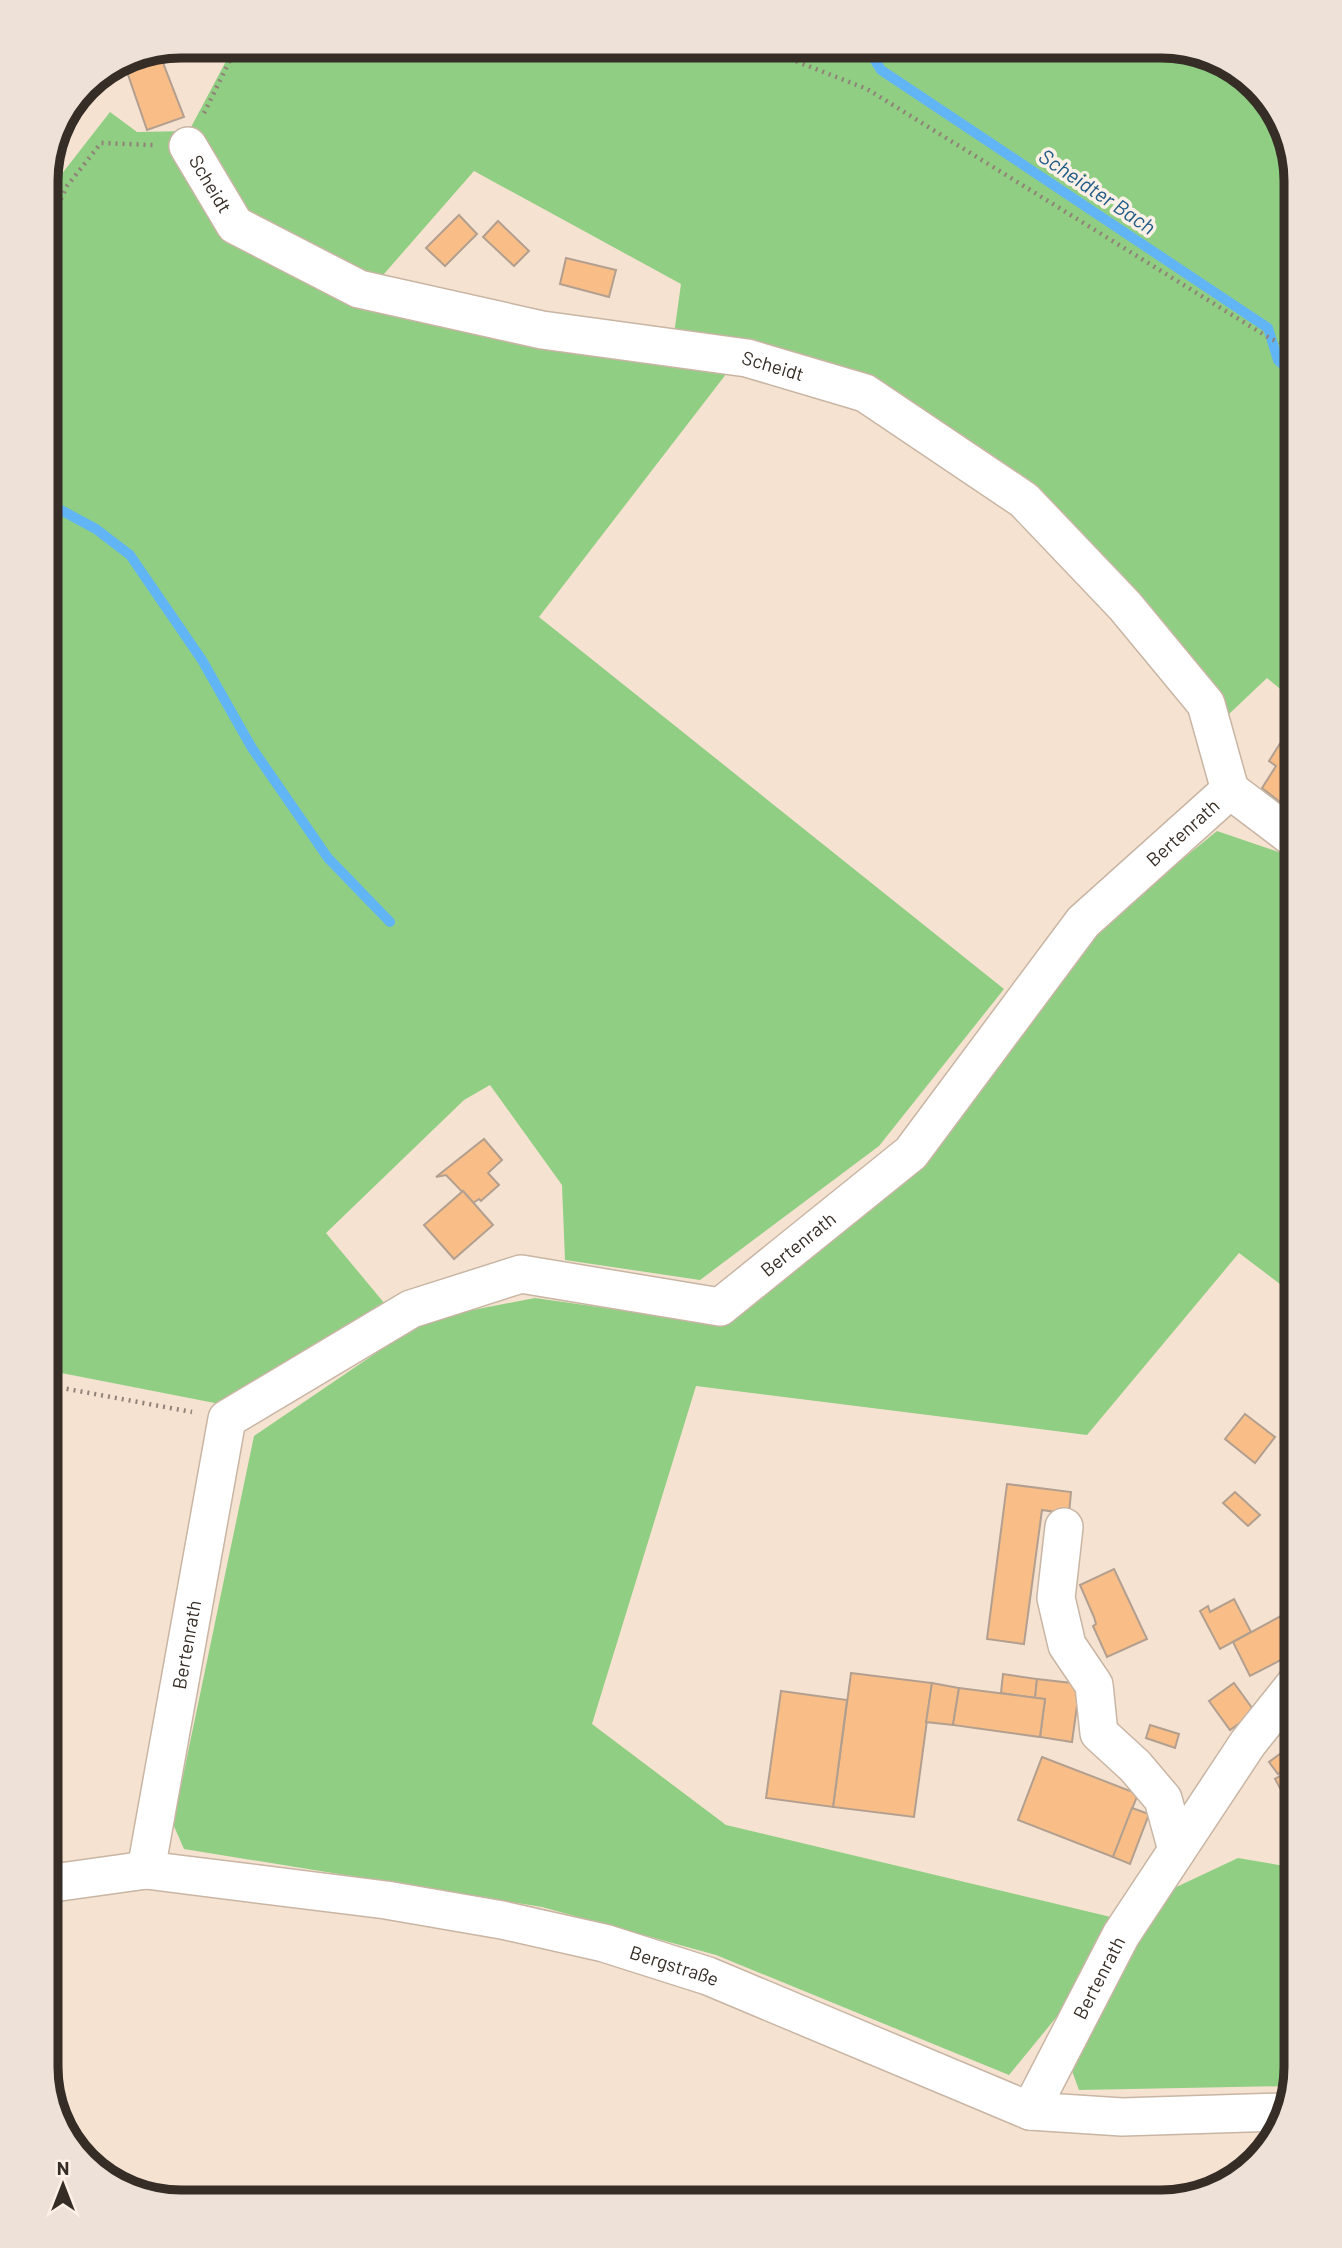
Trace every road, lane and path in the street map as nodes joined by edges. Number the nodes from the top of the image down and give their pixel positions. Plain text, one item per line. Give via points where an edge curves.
1 (231, 58) edge
2 (788, 58) edge
3 (188, 146) junction
4 (58, 205) edge
5 (1284, 344) edge
6 (1230, 790) junction
7 (1284, 830) edge
8 (58, 1387) edge
9 (227, 1419) junction
10 (1064, 1527) dead end
11 (1284, 1699) edge
12 (1177, 1850) junction
13 (146, 1870) junction
14 (58, 1882) edge
15 (1030, 2111) junction
16 (1275, 2112) edge

1 - 3 path
2 - 5 path via 867,89
3 - 4 path via 100,143
3 - 6 street, Scheidt via 235,225 359,289 542,330 747,358 865,393 1024,500 1125,606 1206,704
6 - 7 street
6 - 9 street, Bertenrath via 1083,922 911,1153 720,1307 521,1274 411,1309
8 - 9 path
9 - 13 street, Bertenrath
10 - 12 street via 1056,1598 1067,1645 1094,1685 1099,1733 1163,1799
11 - 12 street, Bertenrath via 1248,1743
12 - 15 street, Bertenrath via 1121,1935
13 - 14 street, Bergstraße
13 - 15 street, Bergstraße via 386,1900 604,1942 708,1976
15 - 16 street, Bergstraße via 1122,2117

